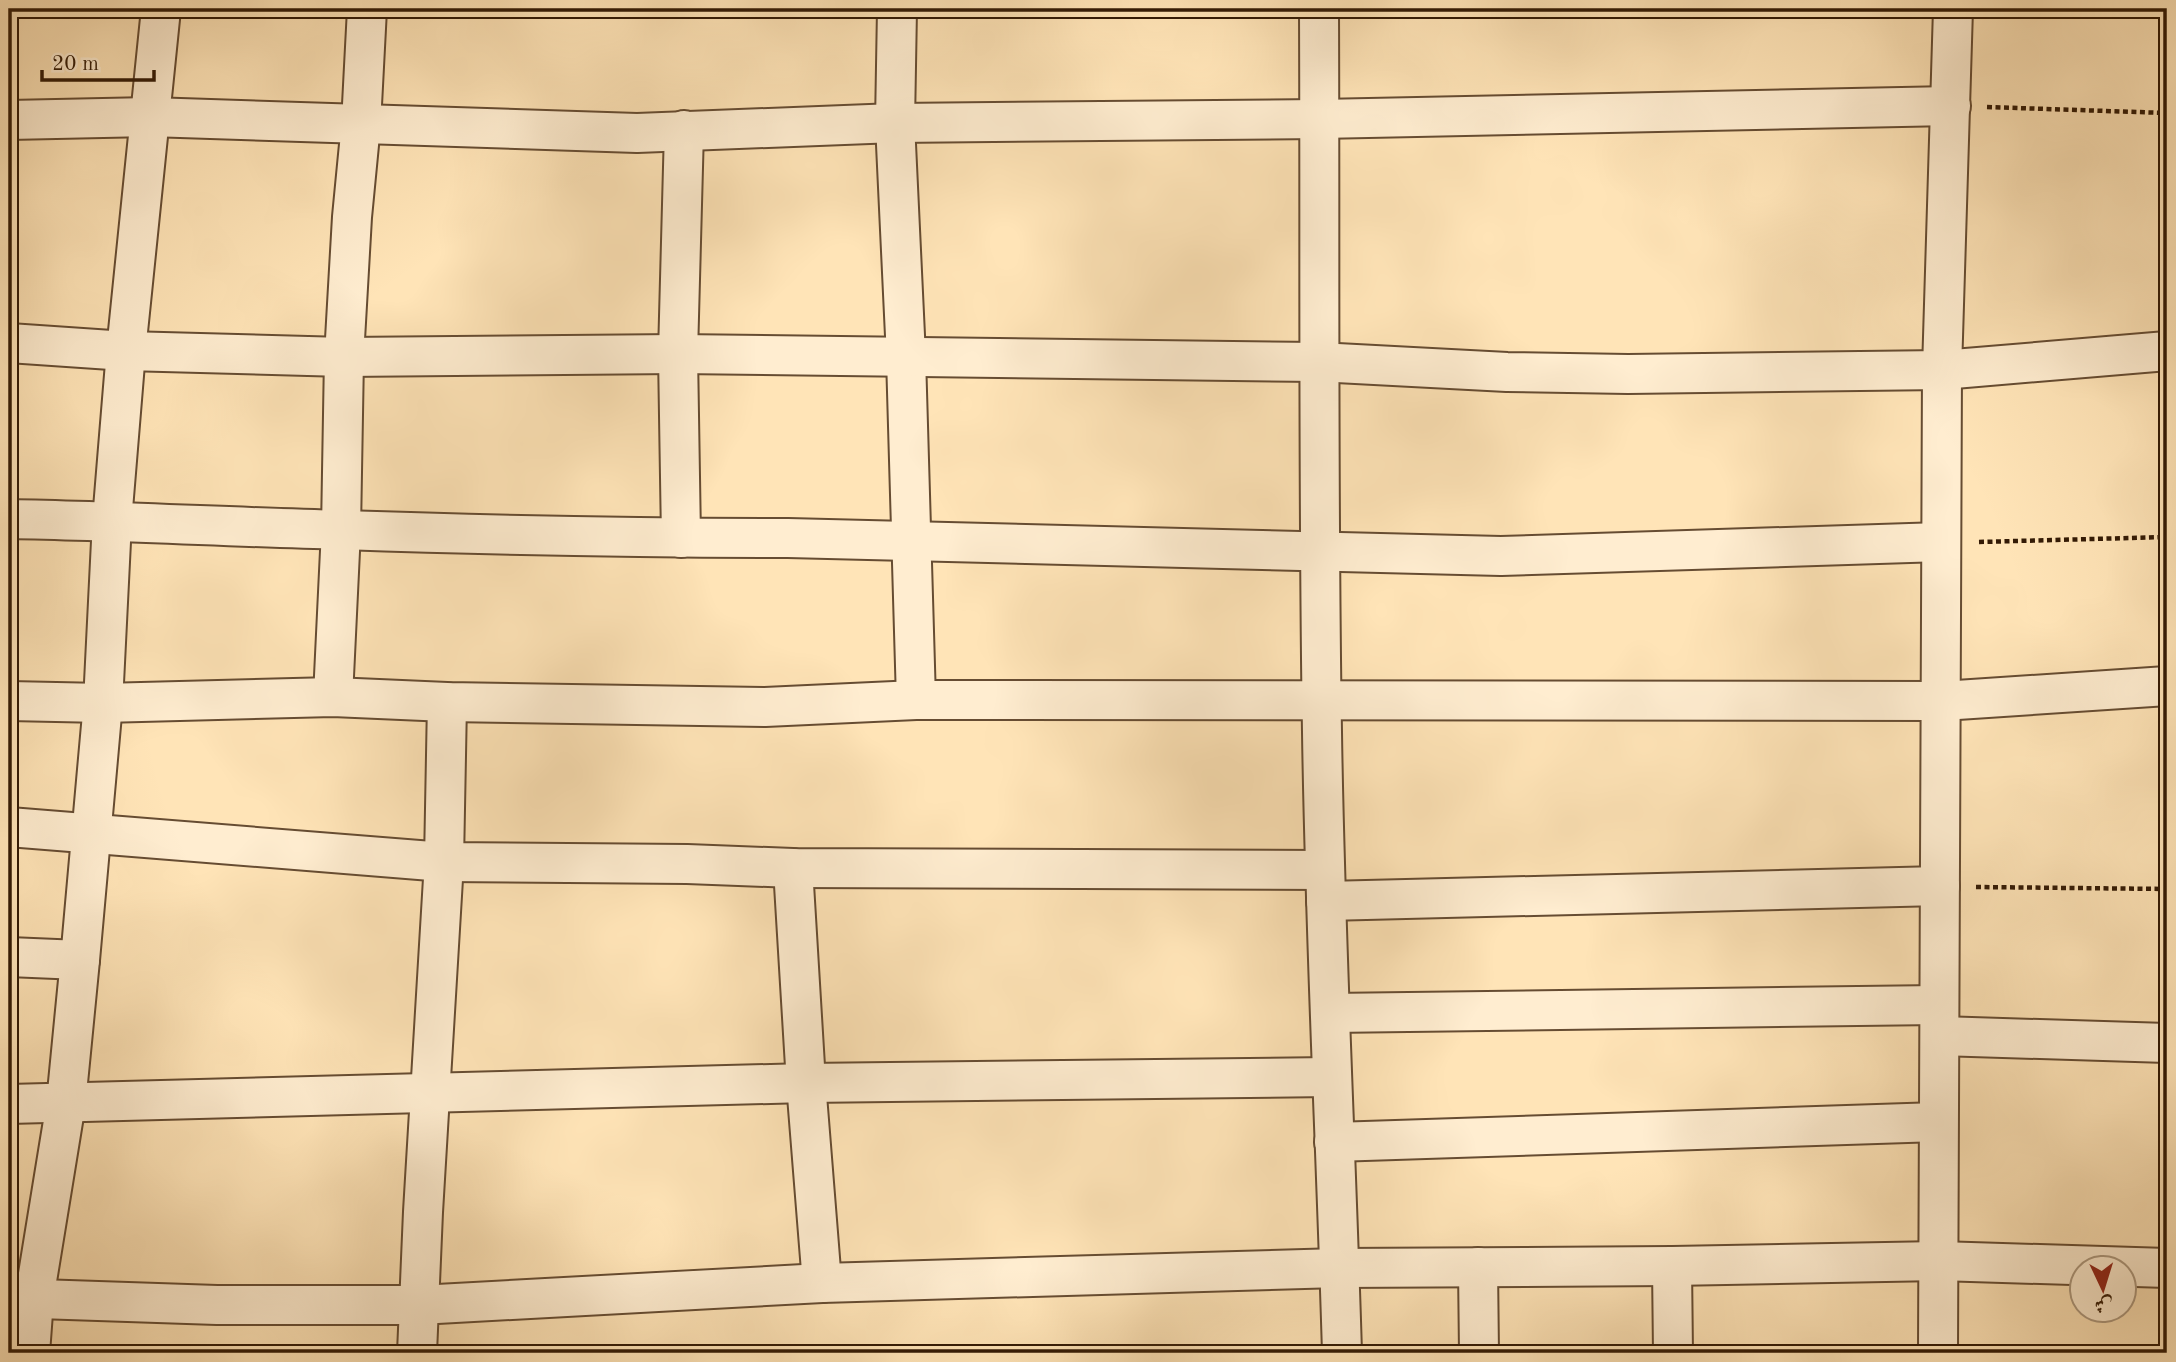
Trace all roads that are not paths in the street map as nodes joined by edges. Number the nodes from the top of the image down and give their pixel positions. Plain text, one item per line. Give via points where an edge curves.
1 (160, 9) edge
2 (368, 9) edge
3 (897, 9) edge
4 (1319, 9) edge
5 (1953, 9) edge
6 (1951, 106) junction
7 (150, 117) junction
8 (1320, 119) junction
9 (9, 120) edge
10 (895, 123) junction
11 (361, 124) junction
12 (684, 130) junction
13 (9, 343) edge
14 (126, 351) junction
15 (2167, 351) edge
16 (678, 354) junction
17 (344, 357) junction
18 (906, 357) junction
19 (1318, 362) junction
20 (1942, 370) junction
21 (9, 519) edge
22 (113, 521) junction
23 (341, 530) junction
24 (681, 538) junction
25 (912, 541) junction
26 (1941, 542) junction
27 (1320, 551) junction
28 (2167, 686) edge
29 (333, 697) junction
30 (916, 700) junction
31 (1322, 700) junction
32 (9, 701) edge
33 (1942, 701) junction
34 (447, 702) junction
35 (103, 703) junction
36 (9, 827) edge
37 (91, 833) junction
38 (444, 862) junction
39 (793, 868) junction
40 (1325, 885) junction
41 (1940, 886) junction
42 (9, 957) edge
43 (80, 960) junction
44 (1330, 1013) junction
45 (1939, 1021) junction
46 (2167, 1043) edge
47 (1331, 1077) junction
48 (806, 1083) junction
49 (431, 1093) junction
50 (66, 1103) junction
51 (9, 1104) edge
52 (1938, 1122) junction
53 (1334, 1142) junction
54 (1939, 1261) junction
55 (1672, 1266) junction
56 (1478, 1267) junction
57 (1339, 1268) junction
58 (2167, 1268) edge
59 (822, 1283) junction
60 (21, 1298) edge
61 (419, 1305) junction
62 (30, 1353) edge
63 (417, 1353) edge
64 (1342, 1353) edge
65 (1479, 1353) edge
66 (1673, 1353) edge
67 (1938, 1353) edge

1 - 7 street
2 - 11 street
3 - 10 street
4 - 8 street
5 - 6 street
6 - 8 street
6 - 20 street
7 - 9 street
7 - 11 street
7 - 14 street
8 - 10 street
8 - 19 street
10 - 12 street
10 - 18 street
11 - 12 street via 637,133
11 - 17 street
12 - 16 street
13 - 14 street
14 - 17 street
14 - 22 street
15 - 20 street
16 - 17 street
16 - 18 street
16 - 24 street
17 - 23 street
18 - 19 street
18 - 25 street
19 - 20 street via 1561,373
19 - 27 street
20 - 26 street
21 - 22 street
22 - 23 street
22 - 35 street
23 - 24 street
23 - 29 street
24 - 25 street
25 - 27 street
25 - 30 street
26 - 27 street via 1502,556
26 - 33 street
27 - 31 street
28 - 33 street
29 - 34 street
29 - 35 street
30 - 31 street
30 - 34 street via 765,707
31 - 33 street
31 - 40 street
32 - 35 street
33 - 41 street
34 - 38 street
35 - 37 street
36 - 37 street
37 - 38 street
37 - 43 street
38 - 39 street
38 - 49 street
39 - 40 street
39 - 48 street
40 - 41 street
40 - 44 street
41 - 45 street
42 - 43 street
43 - 50 street
44 - 45 street
44 - 47 street
45 - 46 street
45 - 52 street
47 - 48 street
47 - 53 street
48 - 49 street
48 - 59 street
49 - 50 street
49 - 61 street
50 - 51 street
50 - 60 street
52 - 53 street
52 - 54 street
53 - 57 street
54 - 55 street
54 - 58 street
54 - 67 street
55 - 56 street
55 - 66 street
56 - 57 street
56 - 65 street
57 - 59 street
57 - 64 street
59 - 61 street
60 - 61 street via 217,1305
60 - 62 street
61 - 63 street

